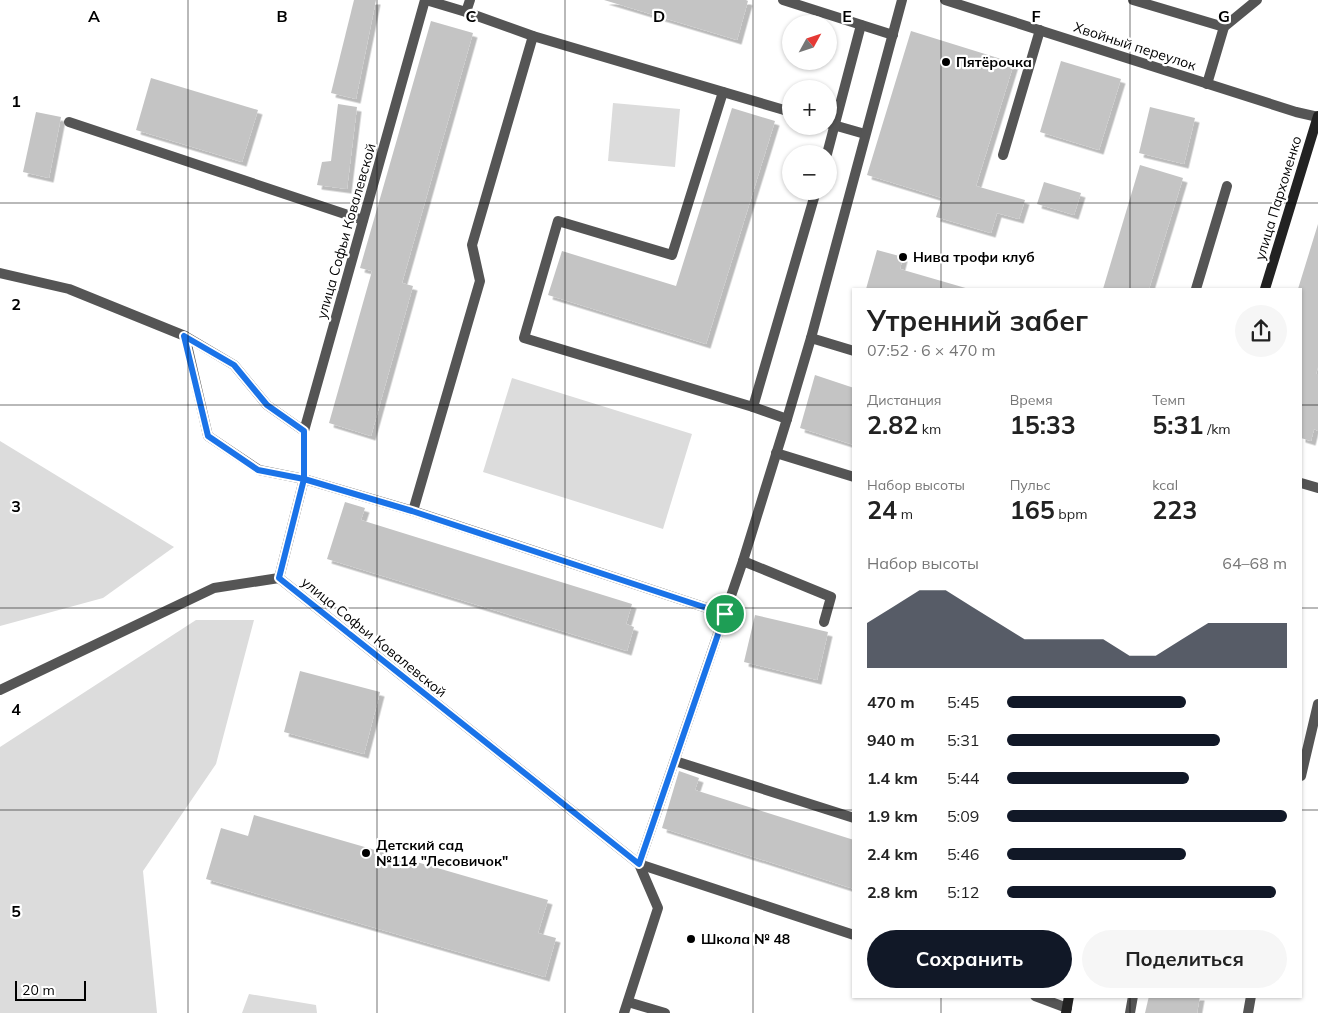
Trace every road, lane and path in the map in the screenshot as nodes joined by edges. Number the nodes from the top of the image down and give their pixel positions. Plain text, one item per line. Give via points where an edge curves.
1 (425, 0) edge
2 (470, 0) edge
3 (783, 0) edge
4 (902, 0) edge
5 (945, 0) edge
6 (1133, 0) edge
7 (1258, 0) edge
8 (466, 12) junction
9 (861, 25) junction
10 (1224, 27) junction
11 (1040, 30) junction
12 (893, 35) junction
13 (533, 36) junction
14 (1208, 84) junction
15 (723, 92) junction
16 (837, 107) edge
17 (782, 109) edge
18 (1318, 116) edge
19 (69, 122) dead end
20 (837, 126) edge
21 (865, 134) junction
22 (1003, 156) dead end
23 (1227, 186) dead end
24 (813, 200) edge
25 (363, 220) junction
26 (0, 273) edge
27 (1196, 288) edge
28 (1265, 288) edge
29 (184, 336) junction
30 (811, 338) junction
31 (852, 350) edge
32 (753, 407) junction
33 (787, 419) junction
34 (304, 431) junction
35 (776, 453) junction
36 (852, 475) edge
37 (304, 479) junction
38 (1302, 483) edge
39 (1318, 488) edge
40 (412, 511) junction
41 (743, 562) junction
42 (279, 578) junction
43 (725, 614) junction
44 (824, 622) dead end
45 (0, 690) edge
46 (1318, 704) edge
47 (675, 761) junction
48 (1302, 772) edge
49 (852, 817) edge
50 (639, 864) junction
51 (852, 934) edge
52 (1039, 998) edge
53 (1133, 998) edge
54 (1251, 998) edge
55 (628, 1002) junction
56 (1066, 1010) edge
57 (624, 1013) edge
58 (664, 1013) edge
59 (1130, 1013) edge
60 (1248, 1013) edge

1 - 8 street
1 - 25 street, улица Софьи Ковалевской
2 - 8 street
3 - 9 street
4 - 12 street
5 - 11 street, Хвойный переулок
6 - 10 street
7 - 10 street
8 - 13 street
9 - 12 street
9 - 16 street
10 - 14 street
11 - 14 street, Хвойный переулок
11 - 22 street
12 - 21 street
13 - 15 street
13 - 40 street via 472,246 480,280
14 - 18 street, Хвойный переулок
15 - 17 street
15 - 32 street via 672,256 558,220 524,338
18 - 28 street, улица Пархоменко
19 - 25 street
20 - 21 street
21 - 30 street
23 - 27 street
24 - 32 street
25 - 34 street, улица Софьи Ковалевской
26 - 29 street via 69,289
29 - 34 street via 234,365 267,405
29 - 37 street via 208,436 258,470
30 - 31 street
30 - 33 street
32 - 33 street
33 - 35 street
34 - 37 street, улица Софьи Ковалевской
35 - 36 street
35 - 41 street
37 - 40 street
37 - 42 street, улица Софьи Ковалевской
38 - 39 street
40 - 43 street
41 - 43 street
41 - 44 street via 832,597
42 - 45 street via 214,588
42 - 50 street, улица Софьи Ковалевской
43 - 47 street
46 - 48 street
47 - 49 street
47 - 50 street
50 - 51 street
50 - 55 street via 658,908
52 - 56 street
53 - 59 street
54 - 60 street
55 - 57 street
55 - 58 street

